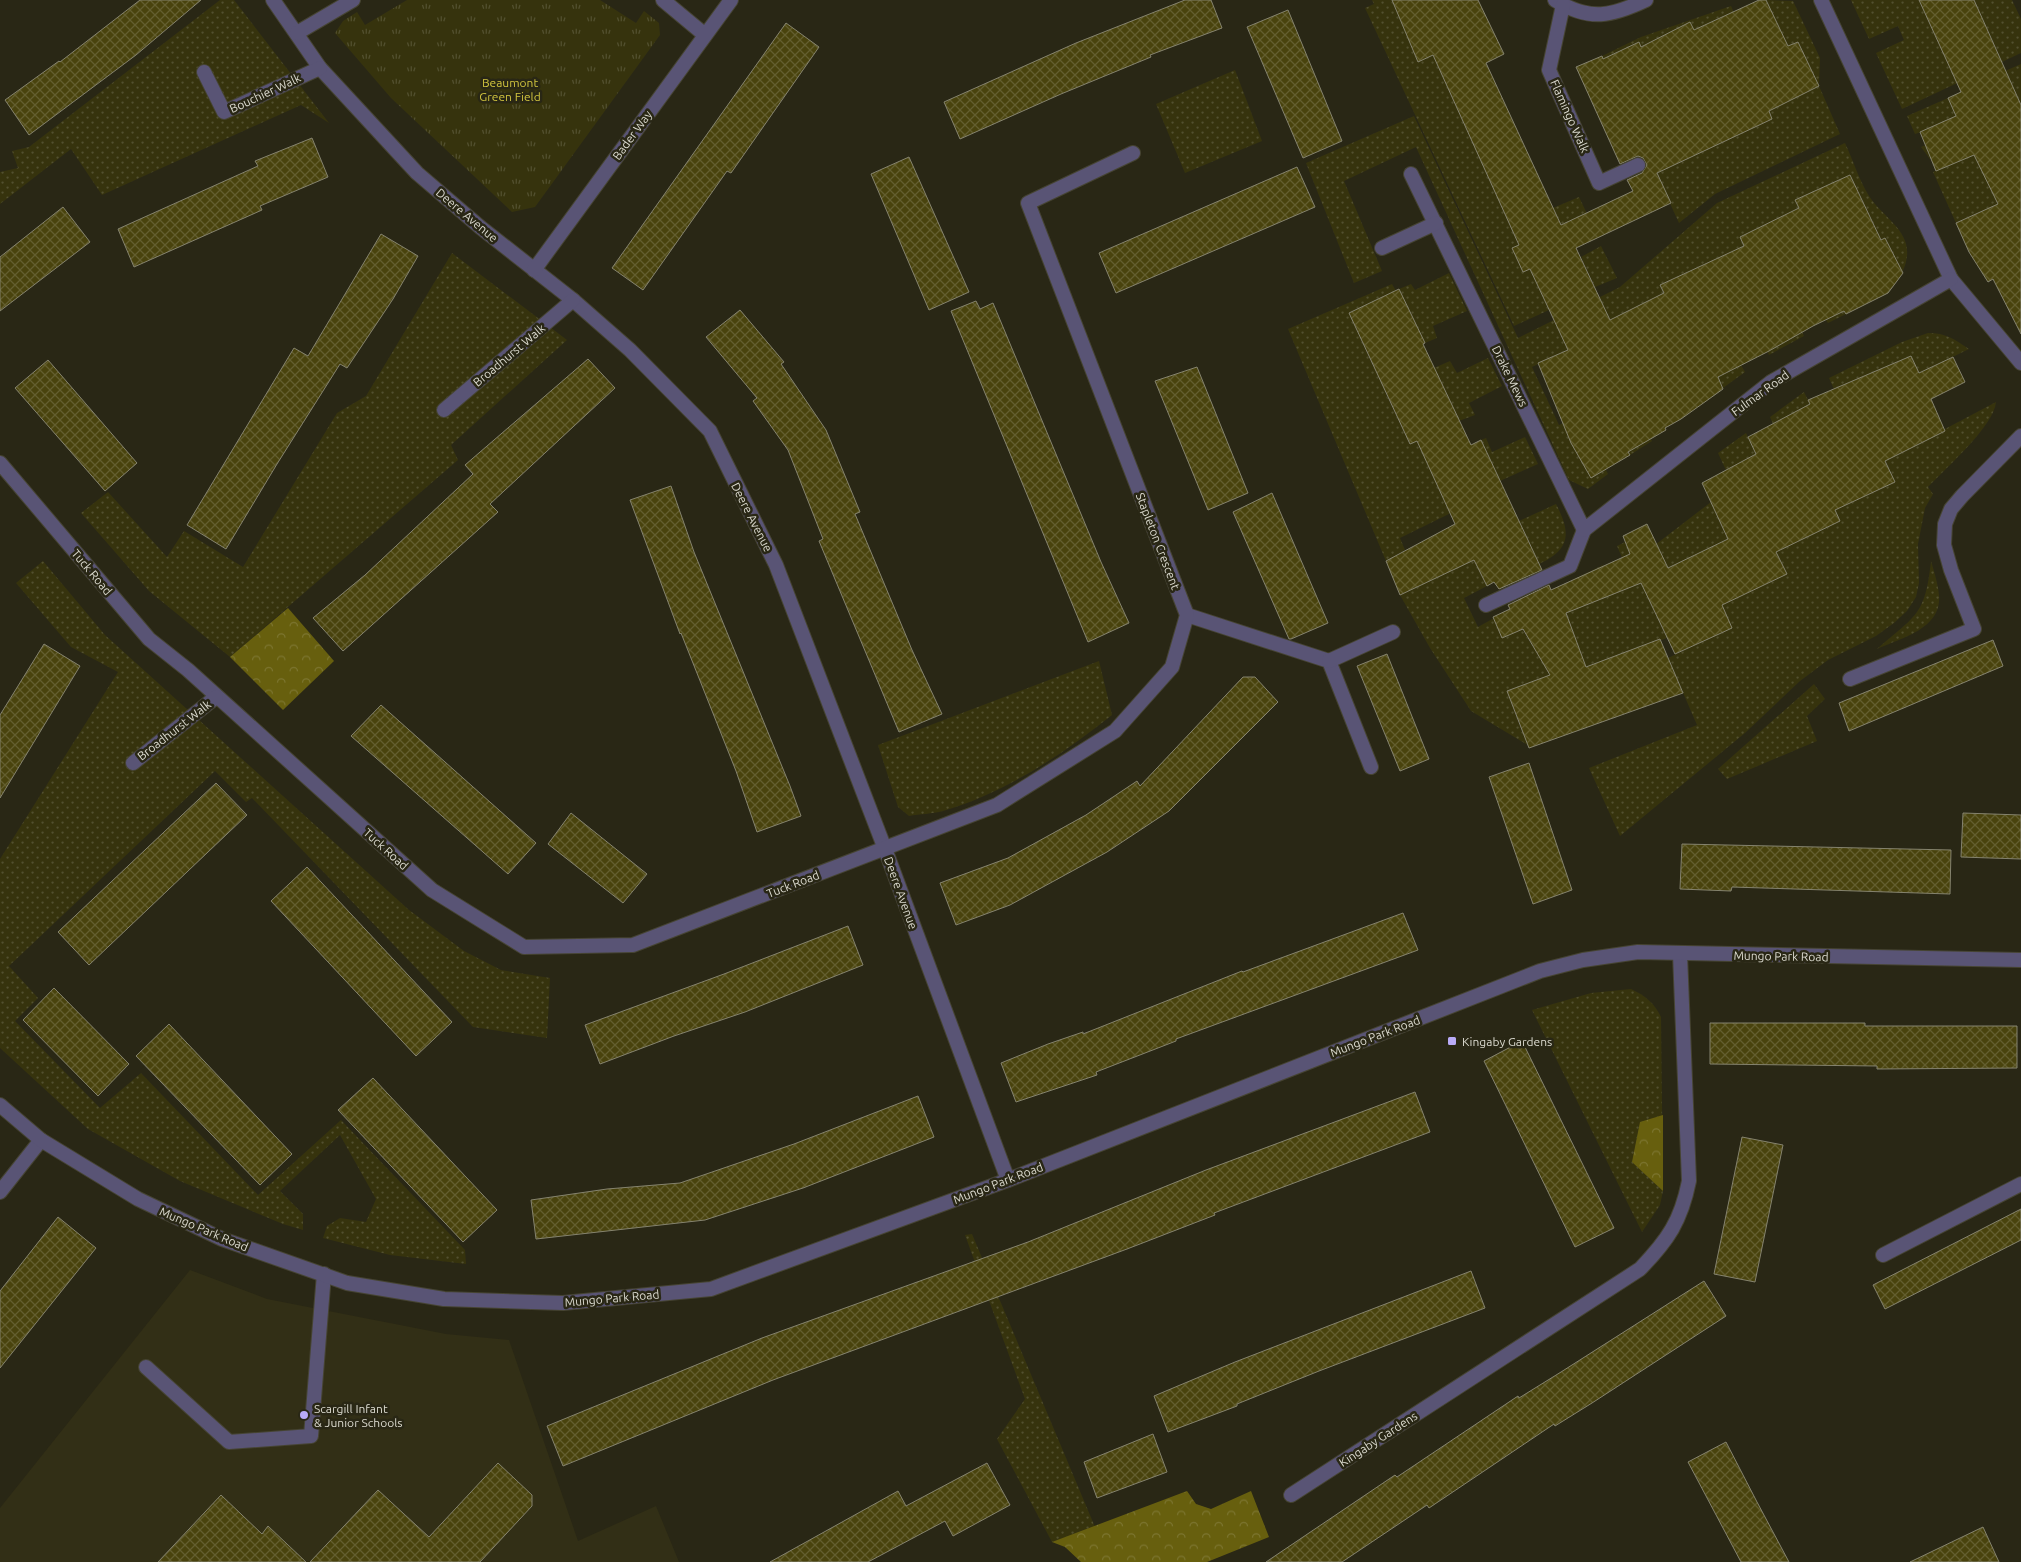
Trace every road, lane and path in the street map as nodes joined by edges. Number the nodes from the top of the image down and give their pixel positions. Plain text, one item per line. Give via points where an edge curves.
1 (273, 0) edge
2 (353, 0) edge
3 (663, 0) edge
4 (731, 0) edge
5 (1646, 0) edge
6 (1821, 0) edge
7 (1559, 2) edge
8 (297, 33) junction
9 (706, 35) junction
10 (320, 68) junction
11 (204, 72) dead end
12 (1133, 153) dead end
13 (1638, 165) dead end
14 (1411, 174) dead end
15 (1436, 223) junction
16 (1382, 248) dead end
17 (534, 270) junction
18 (1951, 279) junction
19 (573, 300) junction
20 (2021, 363) edge
21 (444, 410) dead end
22 (2021, 436) edge
23 (0, 463) edge
24 (1584, 530) junction
25 (1486, 605) dead end
26 (1186, 615) junction
27 (1393, 632) dead end
28 (1329, 661) junction
29 (1850, 679) dead end
30 (216, 697) junction
31 (132, 763) dead end
32 (1371, 767) dead end
33 (884, 849) junction
34 (1680, 954) junction
35 (2021, 960) edge
36 (0, 1105) edge
37 (41, 1140) junction
38 (1008, 1180) junction
39 (2021, 1184) edge
40 (0, 1192) edge
41 (1883, 1255) dead end
42 (324, 1274) junction
43 (146, 1367) dead end
44 (1291, 1495) dead end

1 - 8 street, Deere Avenue
2 - 8 street
3 - 9 street
4 - 9 street, Bader Way
5 - 7 street via 1620,12 1601,15 1581,13
6 - 18 street
7 - 13 street, Flamingo Walk via 1550,70 1599,183
8 - 10 street, Deere Avenue
9 - 17 street, Bader Way
10 - 11 street, Bouchier Walk via 224,112
10 - 17 street, Deere Avenue via 417,173
12 - 26 street, Stapleton Crescent via 1028,204
14 - 15 street, Drake Mews
15 - 16 street
15 - 24 street, Drake Mews
17 - 19 street, Deere Avenue
18 - 20 street
18 - 24 street, Fulmar Road via 1771,382
19 - 21 street, Broadhurst Walk
19 - 33 street, Deere Avenue via 630,350 710,432 776,565
22 - 29 street via 1962,496 1951,509 1945,524 1944,545 1974,629
23 - 30 street, Tuck Road via 149,639
24 - 25 street via 1570,566
26 - 28 street
26 - 33 street via 1172,667 1115,731 997,804
27 - 28 street
28 - 32 street
30 - 31 street, Broadhurst Walk
30 - 33 street, Tuck Road via 432,890 524,947 632,945
33 - 38 street, Deere Avenue
34 - 35 street, Mungo Park Road
34 - 38 street, Mungo Park Road via 1638,952 1583,960 1540,971
34 - 44 street, Kingaby Gardens via 1689,1181 1684,1206 1658,1251 1640,1269
36 - 37 street, Mungo Park Road
37 - 40 street
37 - 42 street, Mungo Park Road via 138,1199 222,1239
38 - 42 street, Mungo Park Road via 711,1289 563,1303 531,1302 444,1298 347,1282
39 - 41 street
42 - 43 street via 311,1436 229,1442

